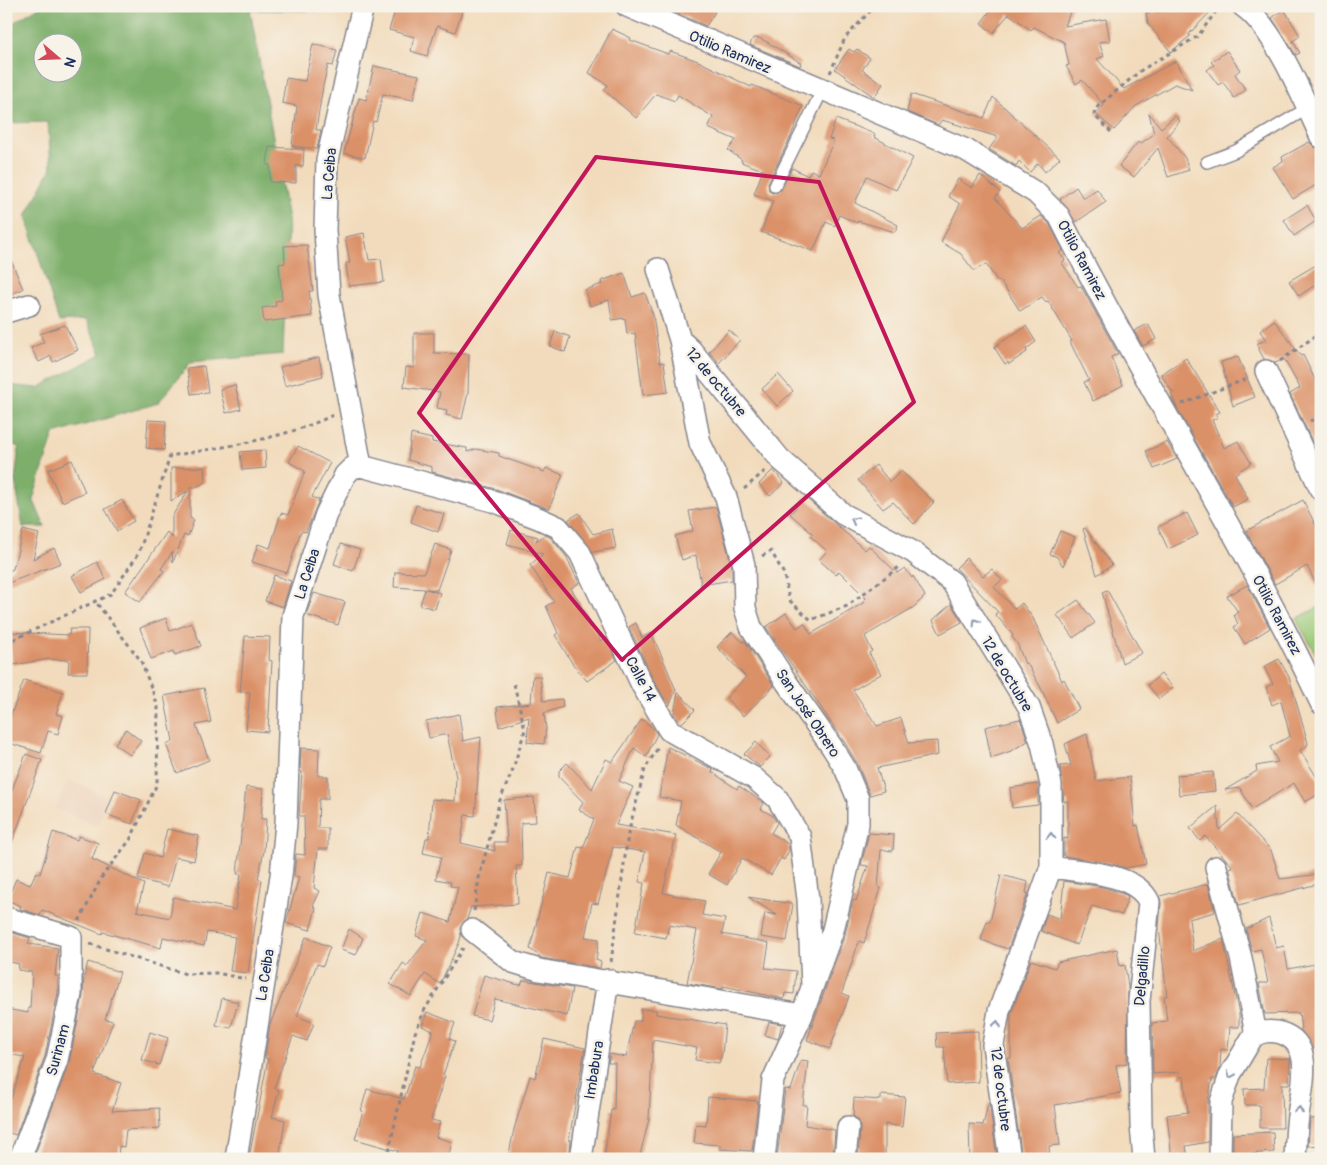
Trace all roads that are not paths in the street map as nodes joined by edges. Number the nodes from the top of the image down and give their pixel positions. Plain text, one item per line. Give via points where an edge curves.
1 (363, 6) edge
2 (627, 6) edge
3 (1244, 6) edge
4 (822, 91) junction
5 (1308, 108) junction
6 (1321, 137) edge
7 (1207, 162) dead end
8 (775, 186) dead end
9 (658, 269) dead end
10 (29, 305) dead end
11 (6, 312) edge
12 (680, 340) junction
13 (1266, 371) dead end
14 (361, 466) junction
15 (1321, 490) edge
16 (1321, 703) edge
17 (1051, 867) junction
18 (1216, 867) dead end
19 (6, 918) edge
20 (472, 930) road end
21 (608, 980) junction
22 (812, 985) junction
23 (802, 1015) junction
24 (1256, 1034) junction
25 (1312, 1085) edge
26 (848, 1127) dead end
27 (20, 1159) edge
28 (236, 1159) edge
29 (581, 1159) edge
30 (764, 1159) edge
31 (845, 1159) edge
32 (1010, 1159) edge
33 (1144, 1159) edge
34 (1220, 1159) edge
35 (1295, 1159) edge

1 - 14 street, La Ceiba via 327,160 325,230 329,295
2 - 4 street, Otilio Ramirez
3 - 5 street via 1255,14 1291,72
4 - 8 lane
4 - 16 street, Otilio Ramirez via 966,150 1036,193 1059,216 1289,635
5 - 6 street
5 - 7 lane via 1236,151
9 - 12 street, San José Obrero
10 - 11 street
17 -> 12 street, 12 de octubre via 1051,784 1042,744 1029,707 952,582 913,552 843,514 780,459
12 - 22 street, San José Obrero via 700,443 726,497 744,565 745,608 751,627 832,747 858,799 858,824 834,930
13 - 15 street
14 - 22 street, Calle 14 via 492,502 558,527 580,553 642,685 669,730 754,778 777,798 800,837 808,899
14 - 28 street, La Ceiba via 352,468 345,475 326,514 293,616 281,876
32 -> 17 street, 12 de octubre via 993,1045 999,1011
17 - 33 street, Delgadillo via 1130,882 1145,892 1149,902 1139,1001
18 - 24 street via 1241,958
19 - 27 street, Surinam via 71,937 71,994 57,1060
20 - 21 street via 513,962 539,970
21 - 23 street
21 - 29 street, Imbabura
22 - 23 street, San José Obrero
23 - 30 street, San José Obrero via 773,1080
24 - 25 street via 1273,1031 1293,1038
24 -> 34 street via 1230,1075 1221,1102
35 -> 25 street via 1298,1115
26 - 31 street

